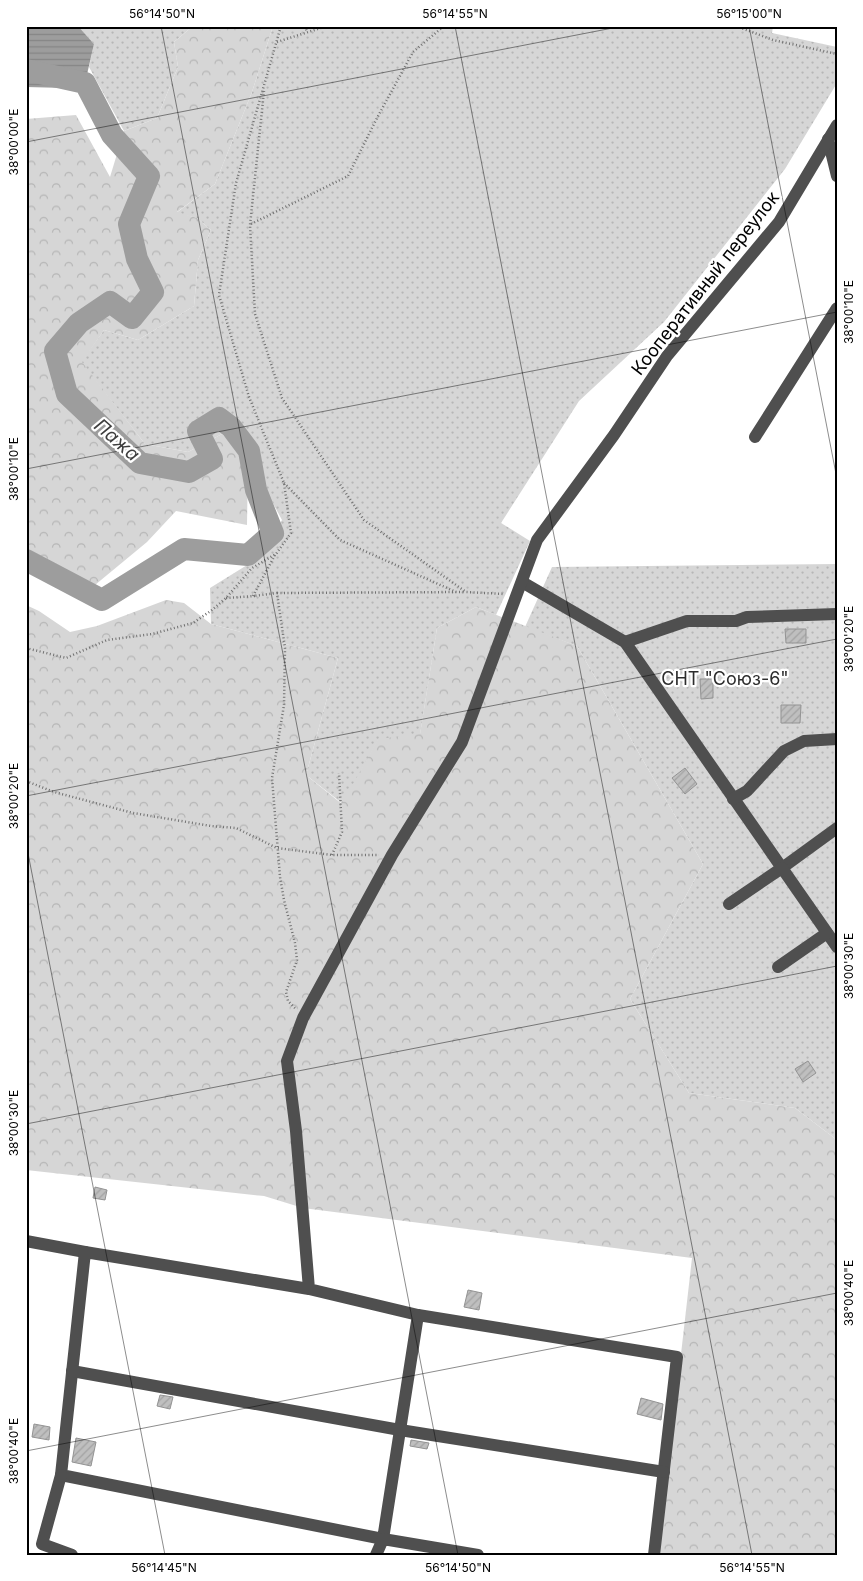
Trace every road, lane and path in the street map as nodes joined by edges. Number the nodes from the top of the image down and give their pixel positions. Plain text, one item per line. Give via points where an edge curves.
1 (281, 26) edge
2 (305, 26) edge
3 (327, 26) edge
4 (444, 26) edge
5 (736, 26) edge
6 (307, 32) junction
7 (277, 42) junction
8 (837, 54) edge
9 (265, 85) junction
10 (837, 125) edge
11 (828, 139) junction
12 (837, 176) edge
13 (250, 224) junction
14 (837, 308) edge
15 (755, 437) dead end
16 (284, 484) junction
17 (276, 554) junction
18 (522, 582) junction
19 (457, 592) junction
20 (466, 592) junction
21 (277, 593) junction
22 (517, 594) junction
23 (253, 596) junction
24 (226, 598) junction
25 (837, 614) edge
26 (625, 642) junction
27 (26, 648) edge
28 (837, 739) edge
29 (339, 773) dead end
30 (26, 781) edge
31 (734, 799) junction
32 (837, 828) edge
33 (277, 848) junction
34 (332, 855) junction
35 (392, 855) junction
36 (782, 868) junction
37 (729, 904) dead end
38 (826, 933) junction
39 (837, 946) edge
40 (778, 967) dead end
41 (303, 1018) junction
42 (26, 1241) edge
43 (85, 1252) junction
44 (309, 1289) junction
45 (418, 1315) junction
46 (72, 1371) junction
47 (400, 1430) junction
48 (664, 1472) junction
49 (61, 1475) junction
50 (383, 1538) junction
51 (72, 1555) edge
52 (376, 1555) edge
53 (478, 1555) edge
54 (654, 1555) edge

1 - 7 path
2 - 6 path
3 - 6 path
4 - 13 path via 412,52 348,176
5 - 8 path via 773,40
6 - 7 path
7 - 9 path
9 - 13 path
9 - 16 path via 236,183 219,295 249,397
10 - 11 street, Кооперативный переулок
11 - 12 street
11 - 18 street, Кооперативный переулок via 779,222 667,356 537,540
13 - 20 path via 255,314 282,398 364,520
14 - 15 street
16 - 17 path via 291,533
16 - 19 path via 340,540
17 - 23 path
17 - 24 path via 252,568
18 - 22 street, Кооперативный переулок
18 - 26 street
19 - 20 path
19 - 21 path
20 - 22 path
21 - 23 path
21 - 33 path via 285,648 284,705 272,778
22 - 35 street, Кооперативный переулок via 462,742
23 - 24 path
24 - 27 path via 193,623 152,634 107,640 66,658
25 - 26 street via 687,621
26 - 31 street
28 - 31 street via 804,741 784,751 747,791
29 - 34 path via 342,832
30 - 33 path via 54,792 133,812 236,828
31 - 36 street
32 - 36 street
33 - 34 path
33 - 41 path via 297,960 286,992 288,1001
34 - 35 path
35 - 41 street, Кооперативный переулок
36 - 37 street
36 - 38 street
38 - 39 street
38 - 40 street
41 - 44 street, Кооперативный переулок via 287,1061
42 - 43 street
43 - 44 street
43 - 46 street
44 - 45 street
45 - 47 street
45 - 48 street via 677,1357
46 - 47 street
46 - 49 street
47 - 48 street
47 - 50 street
48 - 54 street
49 - 50 street
49 - 51 street via 42,1544
50 - 52 street
50 - 53 street

